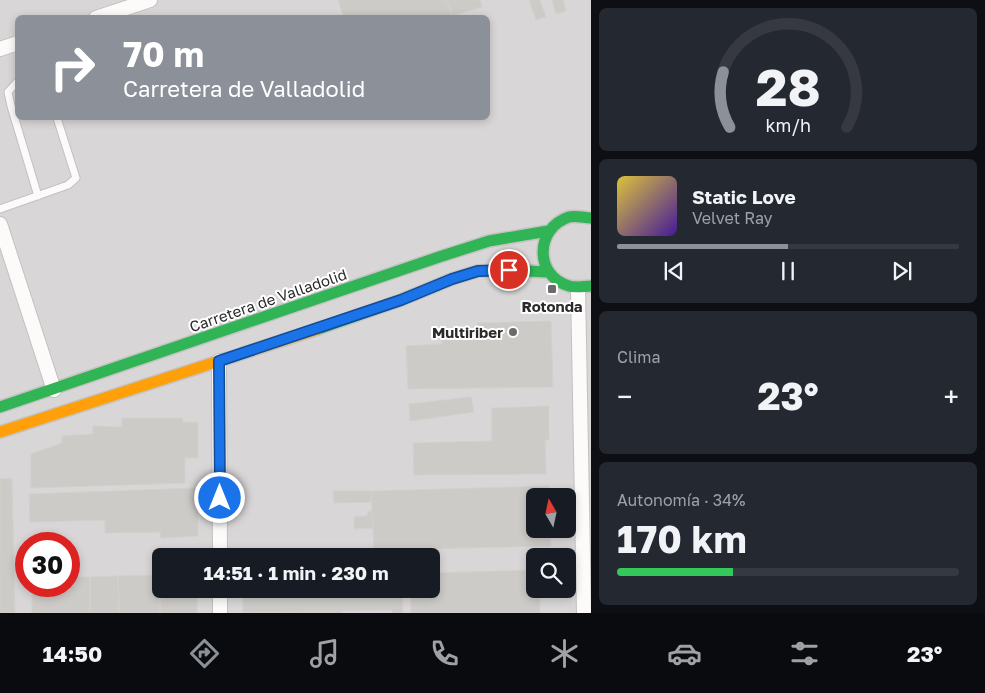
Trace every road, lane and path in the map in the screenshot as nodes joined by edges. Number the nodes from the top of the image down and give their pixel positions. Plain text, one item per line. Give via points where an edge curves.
1 (150, 0) edge
2 (105, 15) edge
3 (15, 44) edge
4 (0, 48) edge
5 (15, 84) edge
6 (15, 119) edge
7 (15, 120) edge
8 (58, 120) edge
9 (38, 196) junction
10 (0, 209) edge
11 (591, 218) edge
12 (0, 224) edge
13 (548, 231) junction
14 (547, 272) junction
15 (585, 287) edge
16 (219, 361) junction
17 (54, 390) junction
18 (0, 407) edge
19 (586, 416) edge
20 (0, 432) edge
21 (220, 548) edge
22 (220, 598) edge
23 (220, 613) edge
24 (584, 613) edge

1 - 2 street
3 - 4 street
5 - 6 lane via 8,92
7 - 9 lane
8 - 9 lane via 76,178 68,185
9 - 10 lane
11 - 13 highway via 568,216
12 - 17 street
13 - 14 highway via 541,251
13 - 17 highway, Carretera de Valladolid via 489,241 439,257
14 - 15 highway via 566,286
14 - 16 highway via 478,271 392,304
15 - 19 street
16 - 20 highway
16 - 21 street
17 - 18 highway, Carretera de Valladolid
19 - 24 street
22 - 23 street

